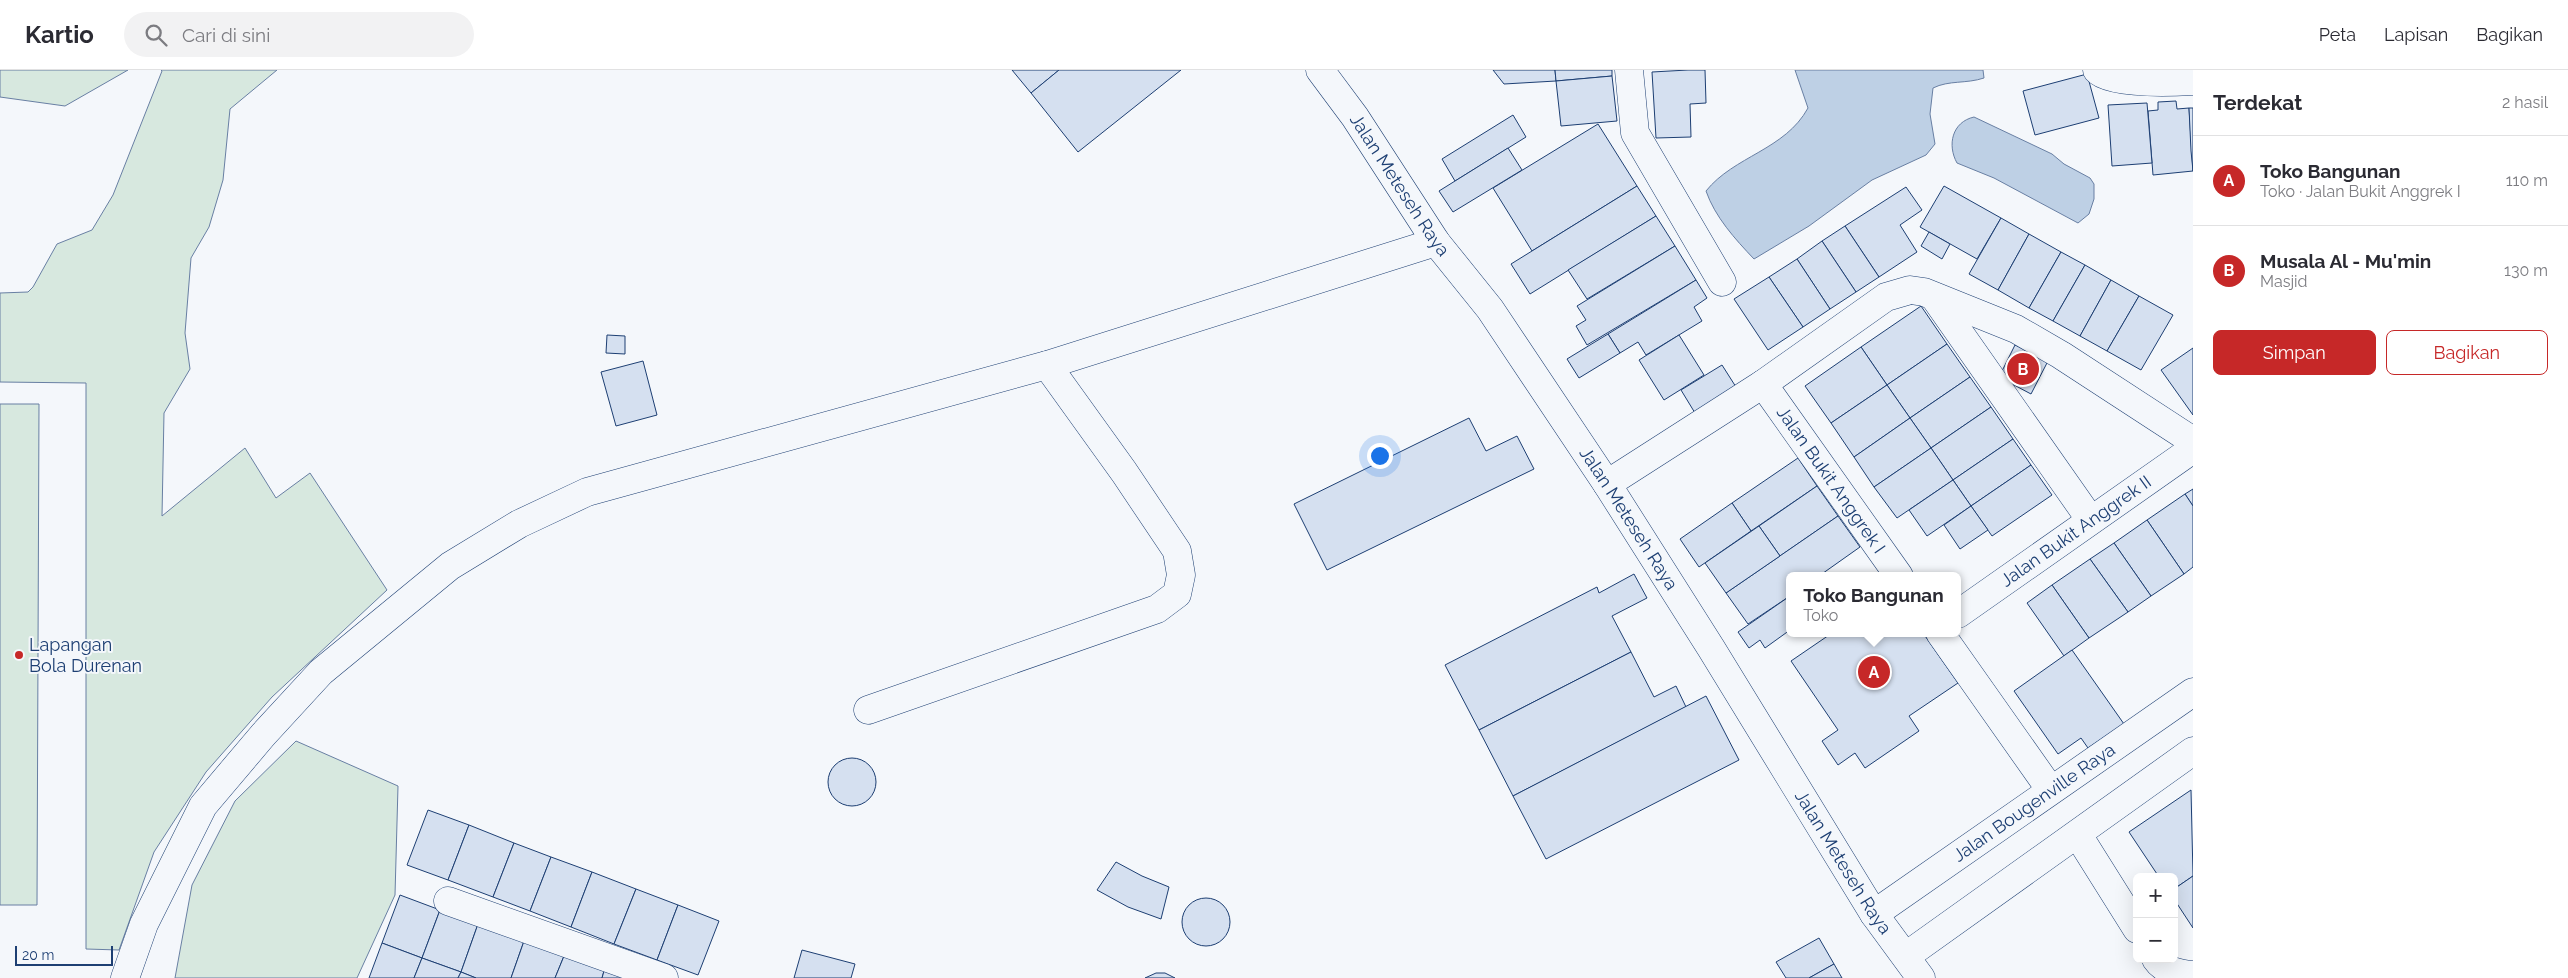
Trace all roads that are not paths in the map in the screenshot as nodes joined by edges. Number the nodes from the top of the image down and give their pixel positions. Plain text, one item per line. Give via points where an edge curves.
1 (1320, 70) edge
2 (1629, 70) edge
3 (2097, 70) edge
4 (2193, 81) edge
5 (1436, 242) junction
6 (1722, 282) dead end
7 (1935, 298) junction
8 (1047, 365) junction
9 (1763, 384) junction
10 (2193, 441) edge
11 (2193, 449) edge
12 (1607, 484) junction
13 (2090, 519) junction
14 (1896, 572) edge
15 (1961, 612) edge
16 (1943, 637) edge
17 (2193, 692) edge
18 (868, 710) dead end
19 (2193, 751) edge
20 (2050, 789) junction
21 (2078, 834) junction
22 (448, 901) dead end
23 (1874, 914) junction
24 (2133, 923) edge
25 (1906, 956) junction
26 (2159, 963) edge
27 (2193, 975) edge
28 (125, 978) edge
29 (664, 978) edge
30 (1921, 978) edge

1 - 5 street, Jalan Meteseh Raya via 1355,117
2 - 6 street via 1635,133
3 - 4 street via 2118,78 2158,83
5 - 8 street
5 - 12 street, Jalan Meteseh Raya via 1490,309
7 - 9 street via 1910,290 1886,297
7 - 10 street via 2016,329 2062,355
7 - 13 street
8 - 18 street via 1177,551 1182,575 1177,594 1157,609
8 - 28 street via 587,492 519,524 450,566 321,672 263,734 203,806 144,924
9 - 12 street
9 - 14 street, Jalan Bukit Anggrek I
11 - 13 street, Jalan Bukit Anggrek II
12 - 23 street, Jalan Meteseh Raya
13 - 15 street, Jalan Bukit Anggrek II
16 - 20 street
17 - 20 street, Jalan Bougenville Raya
19 - 21 street
20 - 23 street, Jalan Bougenville Raya
21 - 24 street
21 - 25 street
22 - 29 street
23 - 25 street, Jalan Meteseh Raya
25 - 30 street, Jalan Meteseh Raya
26 - 27 street via 2179,974

